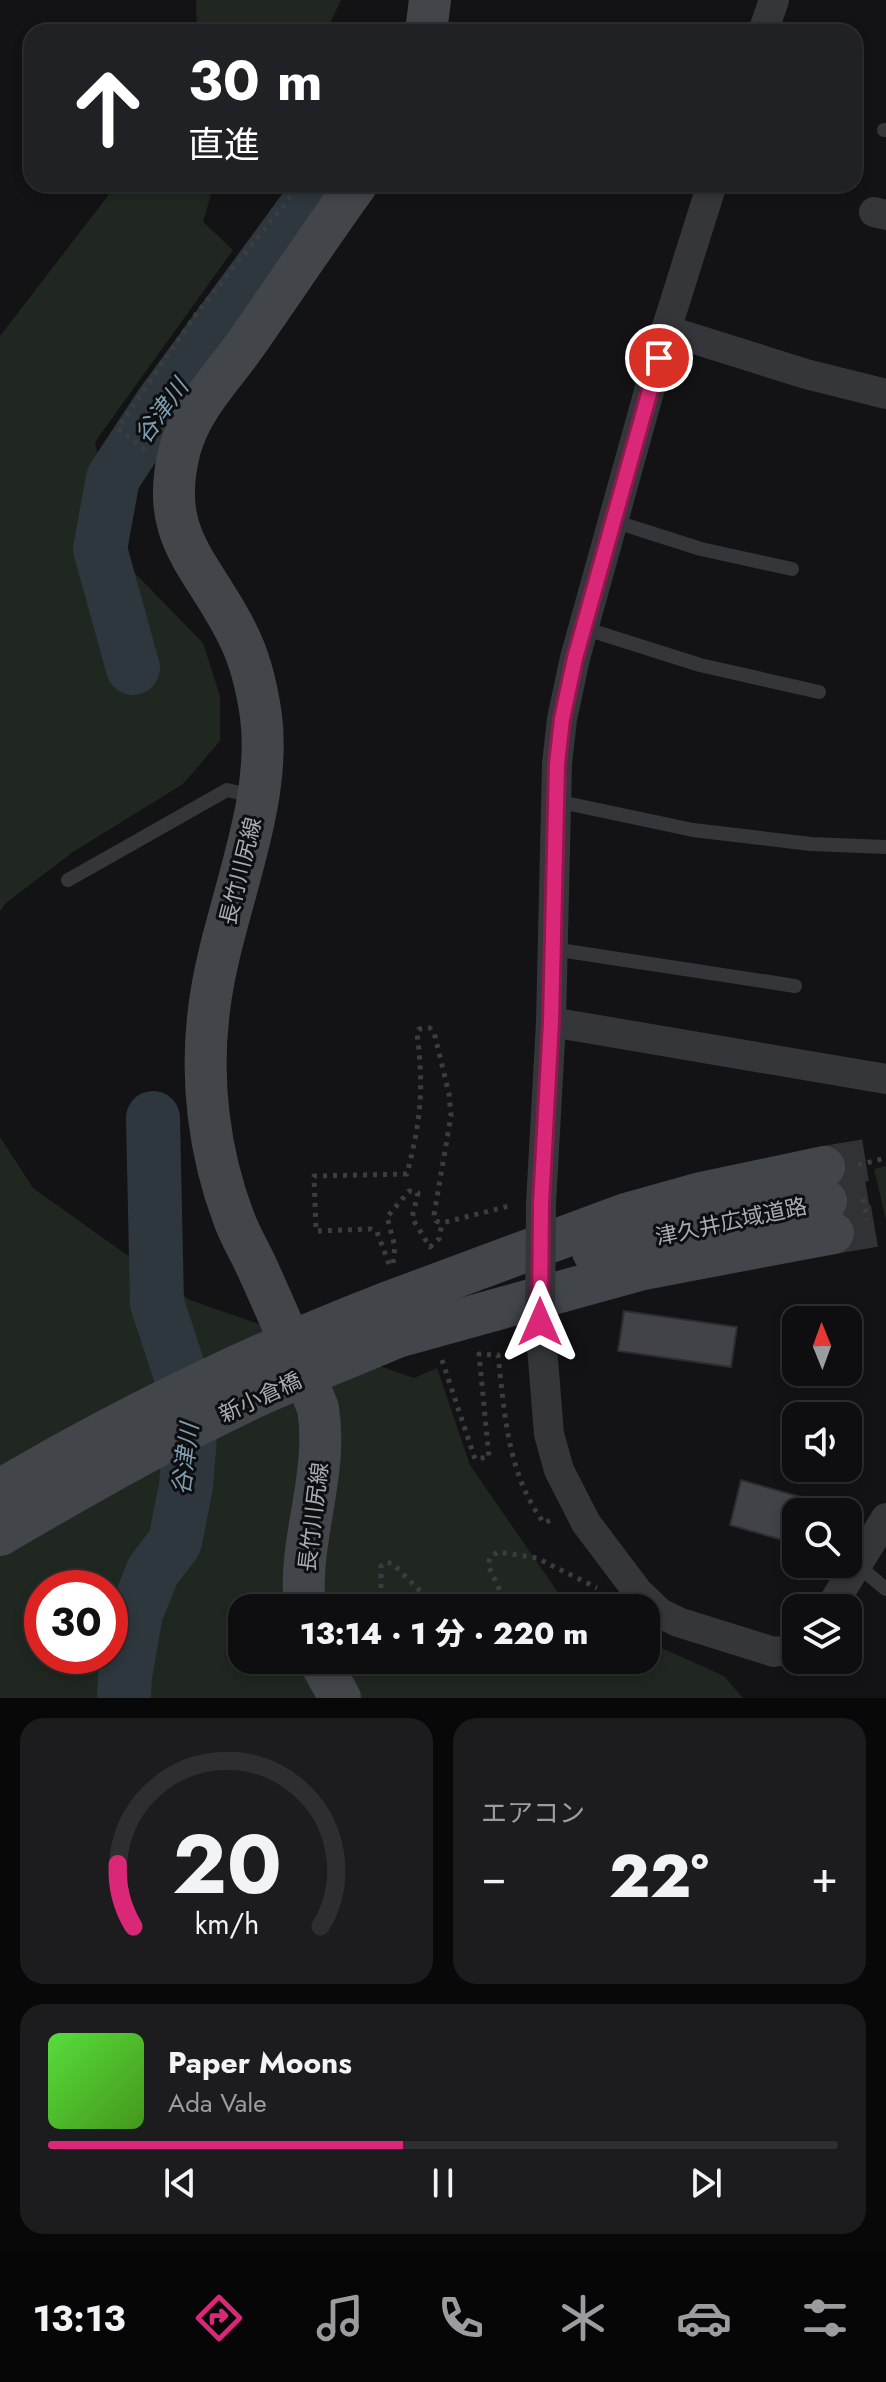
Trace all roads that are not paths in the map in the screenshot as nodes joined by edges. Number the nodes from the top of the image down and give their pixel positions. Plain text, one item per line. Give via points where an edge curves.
1 (430, 0) edge
2 (774, 0) edge
3 (427, 24) edge
4 (766, 24) edge
5 (351, 192) edge
6 (709, 192) edge
7 (666, 330) junction
8 (886, 394) edge
9 (613, 521) junction
10 (792, 569) dead end
11 (583, 628) junction
12 (819, 692) dead end
13 (257, 797) junction
14 (556, 801) junction
15 (886, 847) edge
16 (68, 880) dead end
17 (553, 949) junction
18 (795, 986) dead end
19 (551, 1022) junction
20 (886, 1079) edge
21 (827, 1200) junction
22 (392, 1304) junction
23 (0, 1490) edge
24 (886, 1518) edge
25 (0, 1535) edge
26 (862, 1557) edge
27 (862, 1569) edge
28 (886, 1589) edge
29 (305, 1594) edge
30 (782, 1651) edge
31 (327, 1674) edge
32 (340, 1698) edge

1 - 3 main road
2 - 4 street
5 - 13 main road, 長竹川尻線 via 193,414 175,474 181,536 238,633 253,677 261,718
6 - 7 street
7 - 8 street
7 - 9 street
9 - 10 lane via 701,549
9 - 11 street
11 - 12 lane via 700,665
11 - 14 street via 562,719
13 - 16 lane via 227,790
13 - 29 main road, 長竹川尻線 via 216,967 205,1079 216,1153 234,1220 318,1408 321,1456
14 - 15 lane via 693,830
14 - 17 street
17 - 18 lane
17 - 19 street
19 - 20 street
19 - 30 street, bridge via 526,1204 549,1434 559,1470 586,1523 660,1613
21 - 22 main road, 津久井広域道路 via 637,1241
21 - 22 main road via 643,1269
21 - 22 main road via 701,1193 626,1214
22 - 23 main road, 新小倉橋, bridge via 307,1333 184,1390
22 - 25 main road, 新小倉橋, bridge via 257,1396
24 - 26 street
27 - 28 lane
31 - 32 main road

